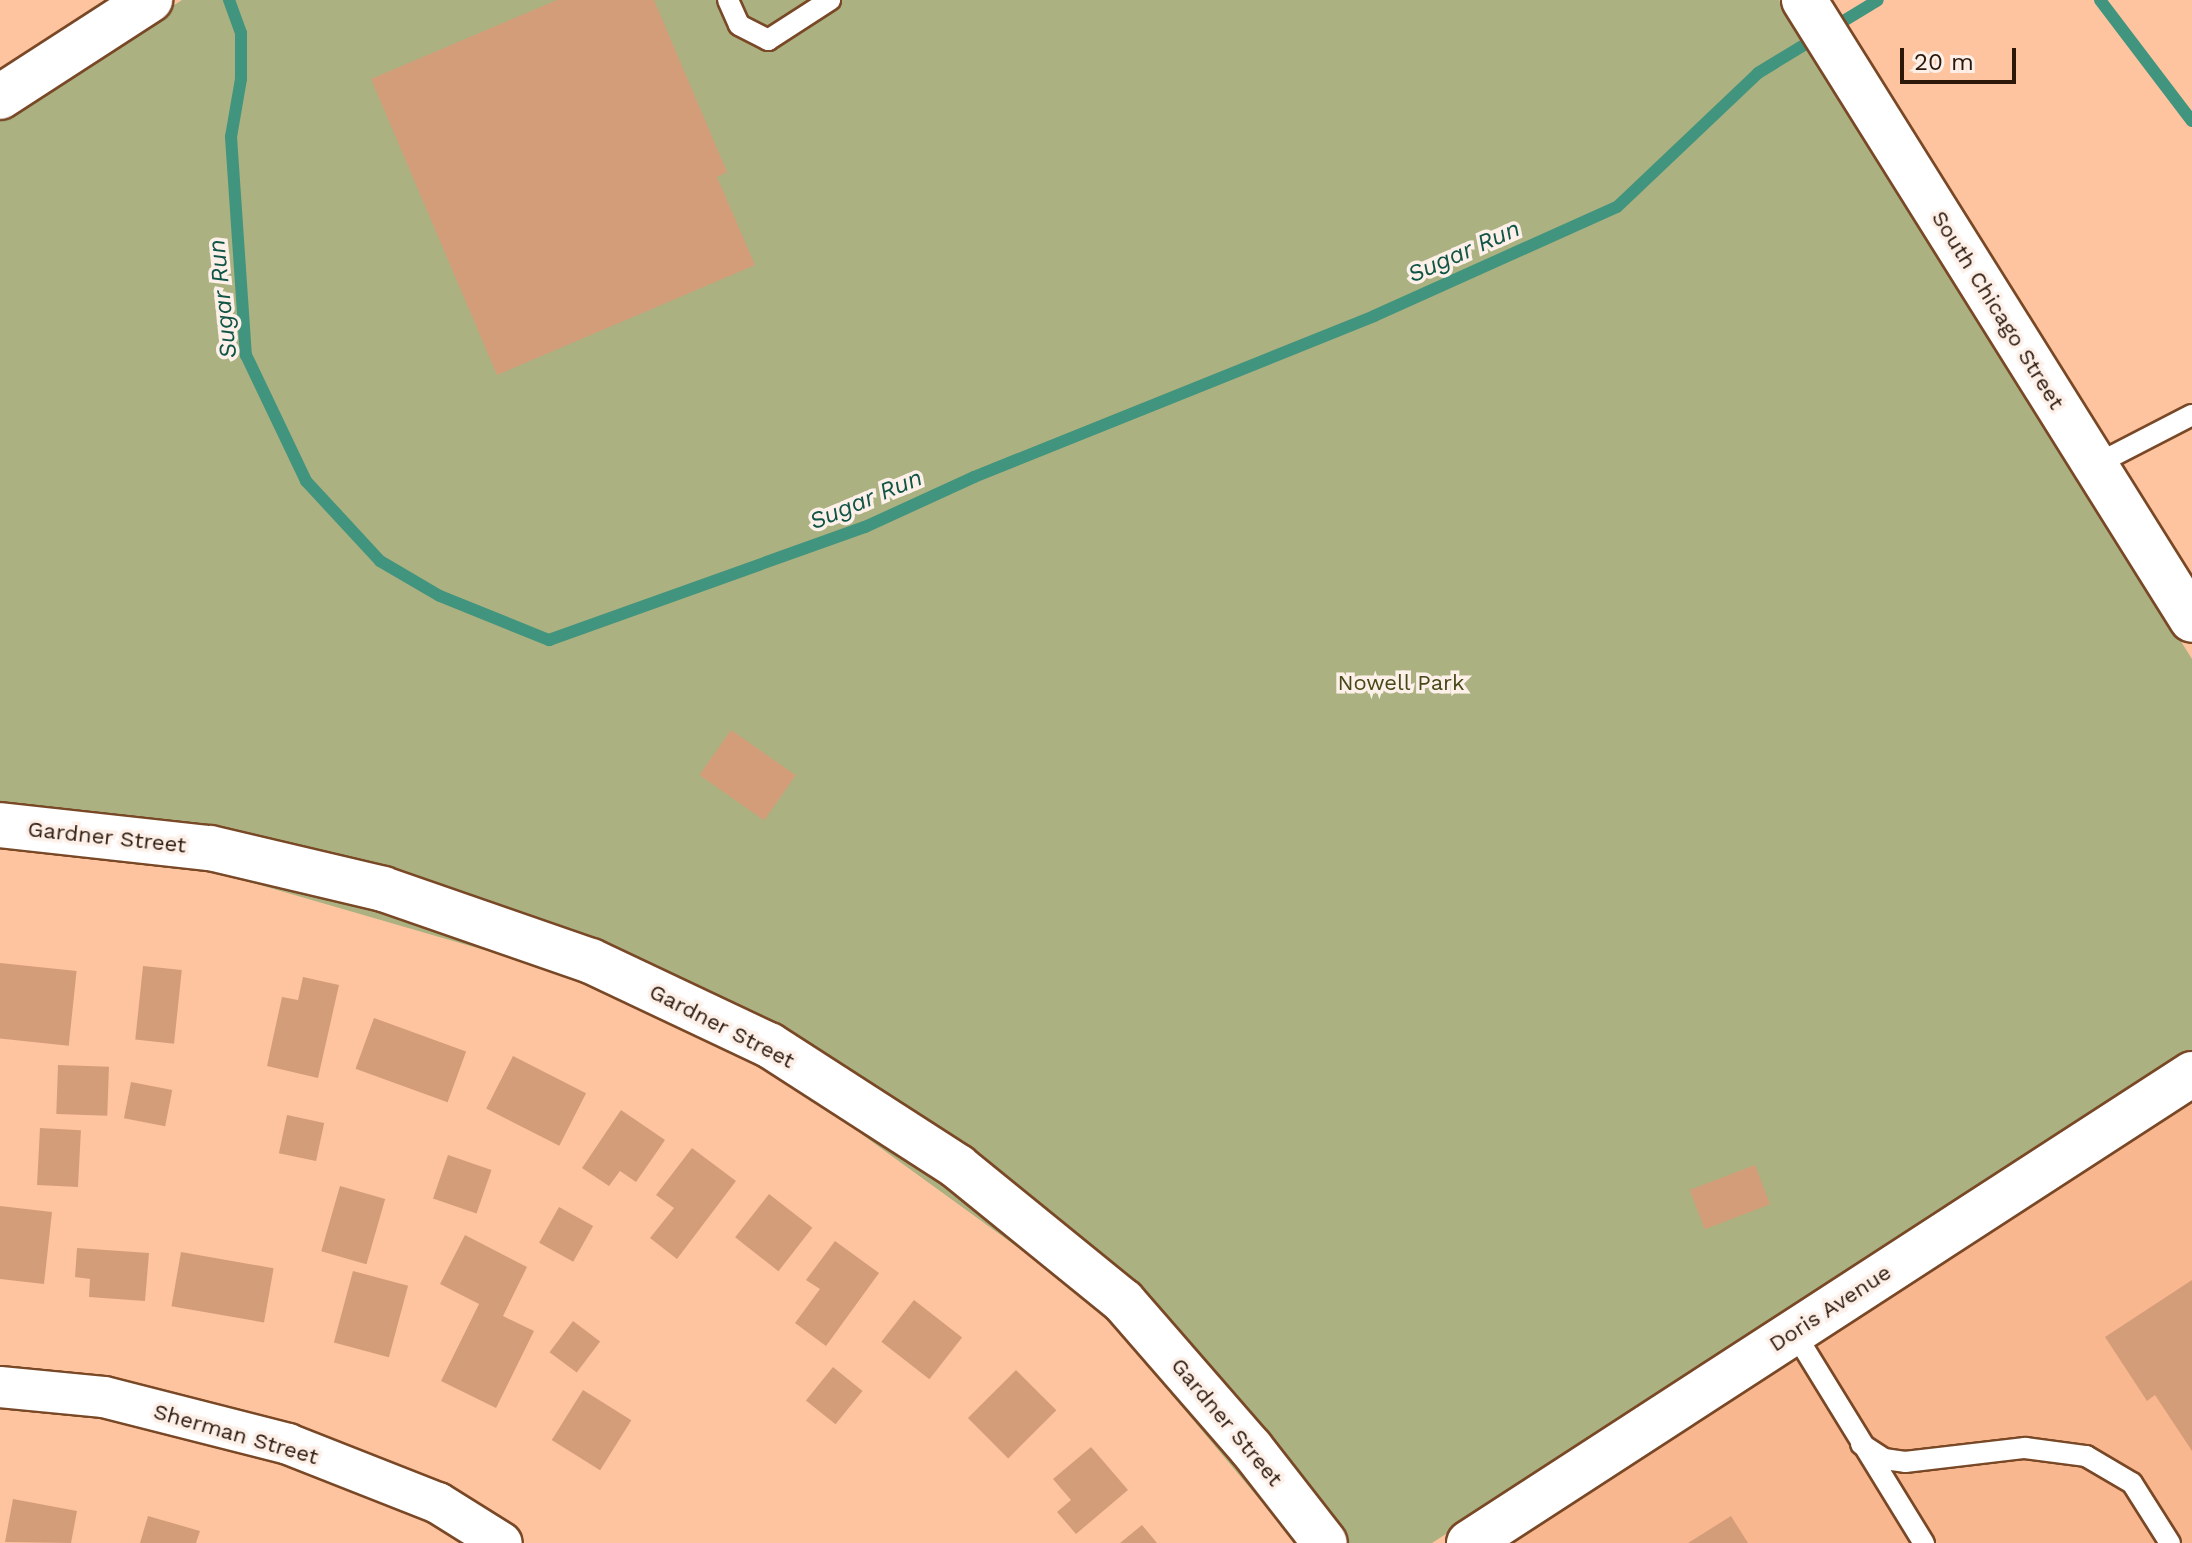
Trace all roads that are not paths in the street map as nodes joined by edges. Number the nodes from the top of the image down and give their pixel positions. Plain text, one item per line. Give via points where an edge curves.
1 (150, 0) edge
2 (728, 0) edge
3 (830, 0) edge
4 (1804, 0) edge
5 (0, 97) edge
6 (2192, 415) edge
7 (2095, 465) junction
8 (2192, 620) edge
9 (0, 825) edge
10 (2192, 1074) edge
11 (1794, 1332) junction
12 (0, 1387) edge
13 (1861, 1444) junction
14 (502, 1543) edge
15 (1325, 1543) edge
16 (1469, 1543) edge
17 (1924, 1543) edge
18 (2170, 1543) edge

1 - 5 main road
2 - 3 lane via 739,25 768,40
4 - 7 main road, South Chicago Street
6 - 7 lane
7 - 8 main road, South Chicago Street
9 - 15 main road, Gardner Street via 210,848 383,889 591,961 769,1045 958,1167 1123,1301 1251,1448
10 - 11 main road, Doris Avenue
11 - 13 lane
11 - 16 main road, Doris Avenue
12 - 14 street, Sherman Street via 104,1397 288,1444 438,1503
13 - 17 lane
13 - 18 lane via 1884,1459 1905,1462 2025,1448 2086,1456 2132,1483

